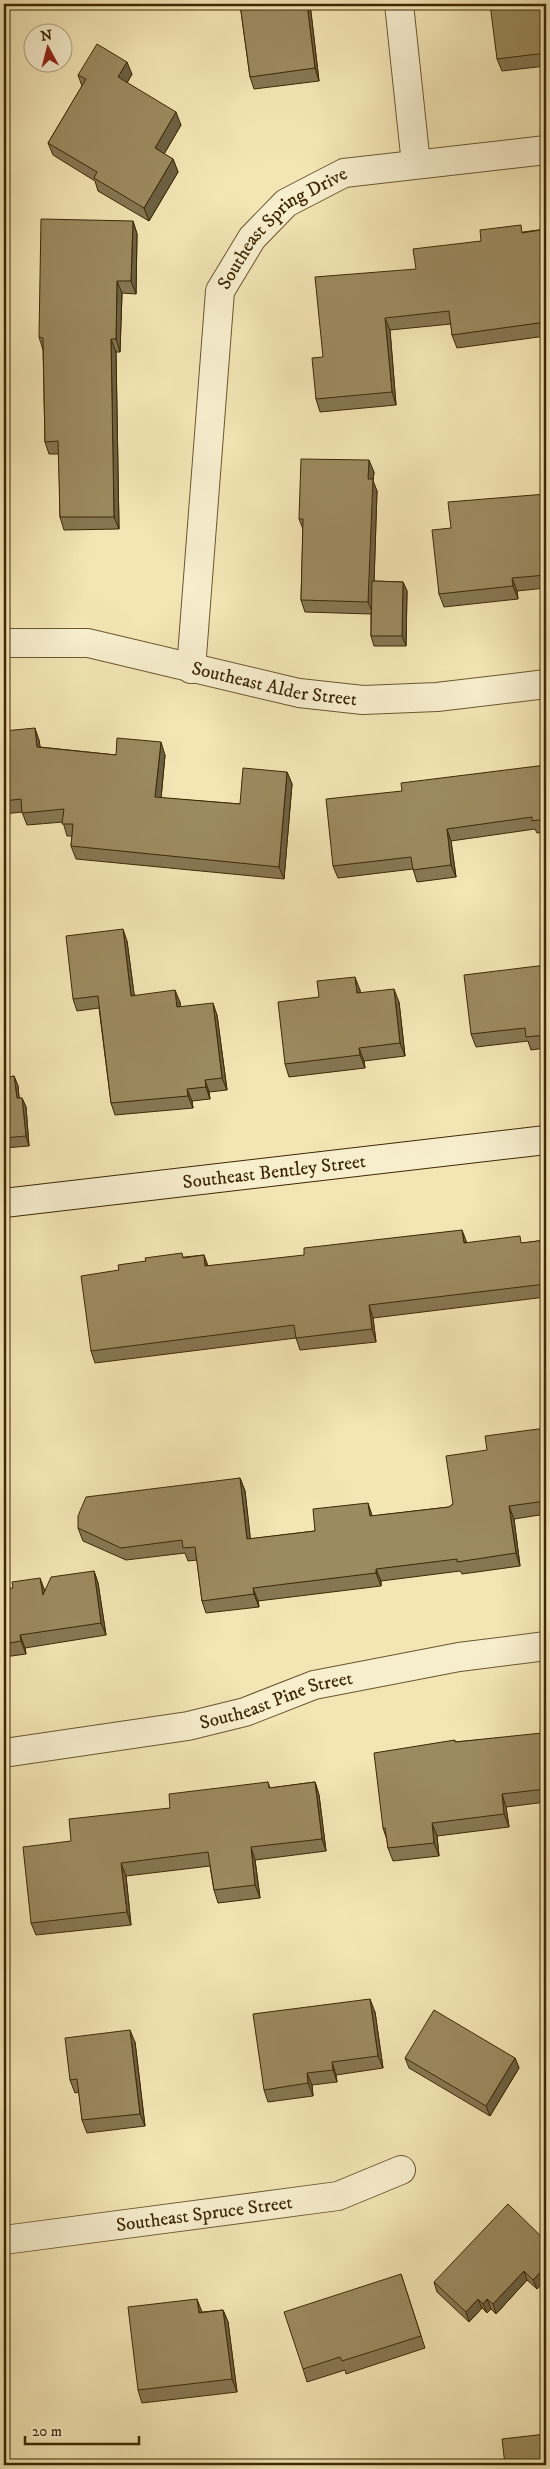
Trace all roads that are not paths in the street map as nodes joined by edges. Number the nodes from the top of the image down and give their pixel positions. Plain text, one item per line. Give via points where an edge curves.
1 (399, 4) edge
2 (546, 150) edge
3 (416, 164) junction
4 (4, 643) edge
5 (191, 669) junction
6 (546, 684) edge
7 (546, 1140) edge
8 (4, 1203) edge
9 (546, 1646) edge
10 (4, 1753) edge
11 (401, 2170) dead end
12 (4, 2240) edge

1 - 3 street
2 - 3 street, Southeast Spring Drive
3 - 5 street, Southeast Spring Drive via 344,173 286,203 252,238 220,291
4 - 5 street, Southeast Alder Street via 88,643
5 - 6 street, Southeast Alder Street via 299,693 363,700 437,697
7 - 8 street, Southeast Bentley Street
9 - 10 street, Southeast Pine Street via 459,1657 314,1685 245,1712 188,1726
11 - 12 street, Southeast Spruce Street via 338,2196

